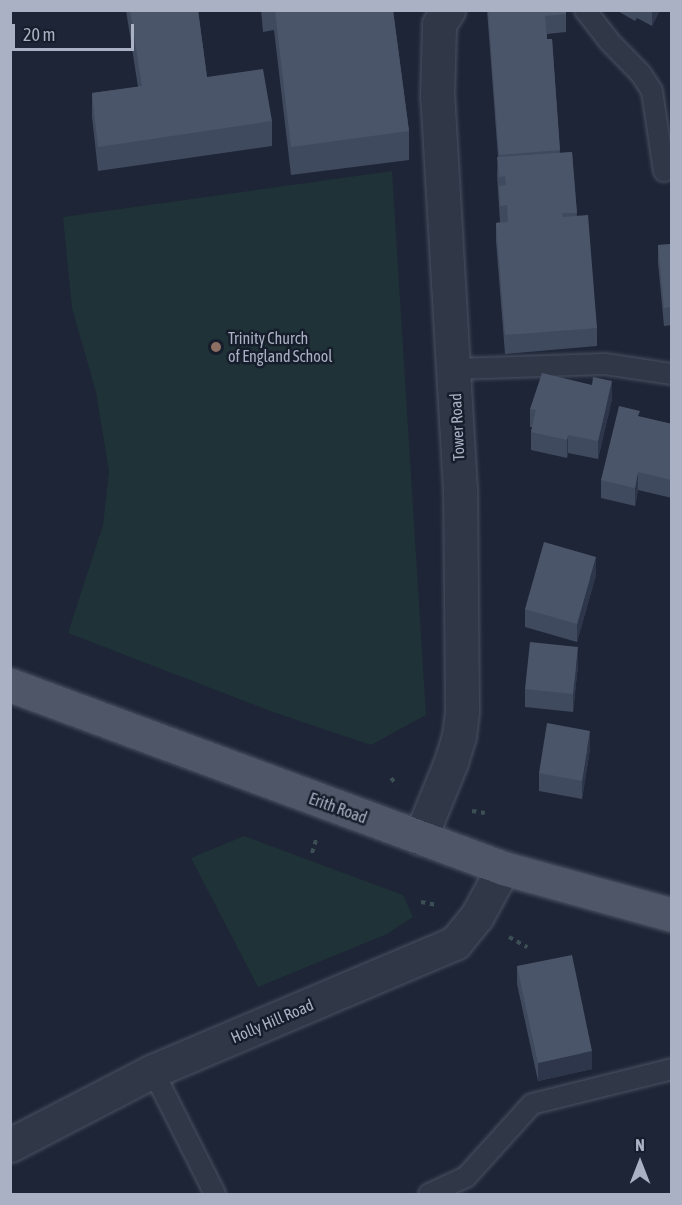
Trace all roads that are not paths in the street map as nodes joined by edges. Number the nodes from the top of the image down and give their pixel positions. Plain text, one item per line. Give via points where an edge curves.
1 (448, 10) edge
2 (585, 10) edge
3 (664, 171) dead end
4 (454, 369) junction
5 (672, 374) edge
6 (10, 685) edge
7 (420, 838) junction
8 (503, 868) junction
9 (672, 915) edge
10 (672, 1069) edge
11 (153, 1071) junction
12 (10, 1145) edge
13 (215, 1194) edge
14 (429, 1194) edge

1 - 4 street, Tower Road via 439,24 437,96
2 - 3 lane via 652,91
4 - 5 lane via 605,364
4 - 7 street, Tower Road via 460,490 462,710 451,762
6 - 7 main road, Erith Road
7 - 8 main road, Erith Road
8 - 9 main road, Erith Road
8 - 11 street, Holly Hill Road via 477,916 455,943
10 - 14 lane via 532,1104 466,1177
11 - 12 street, Holly Hill Road
11 - 13 lane

